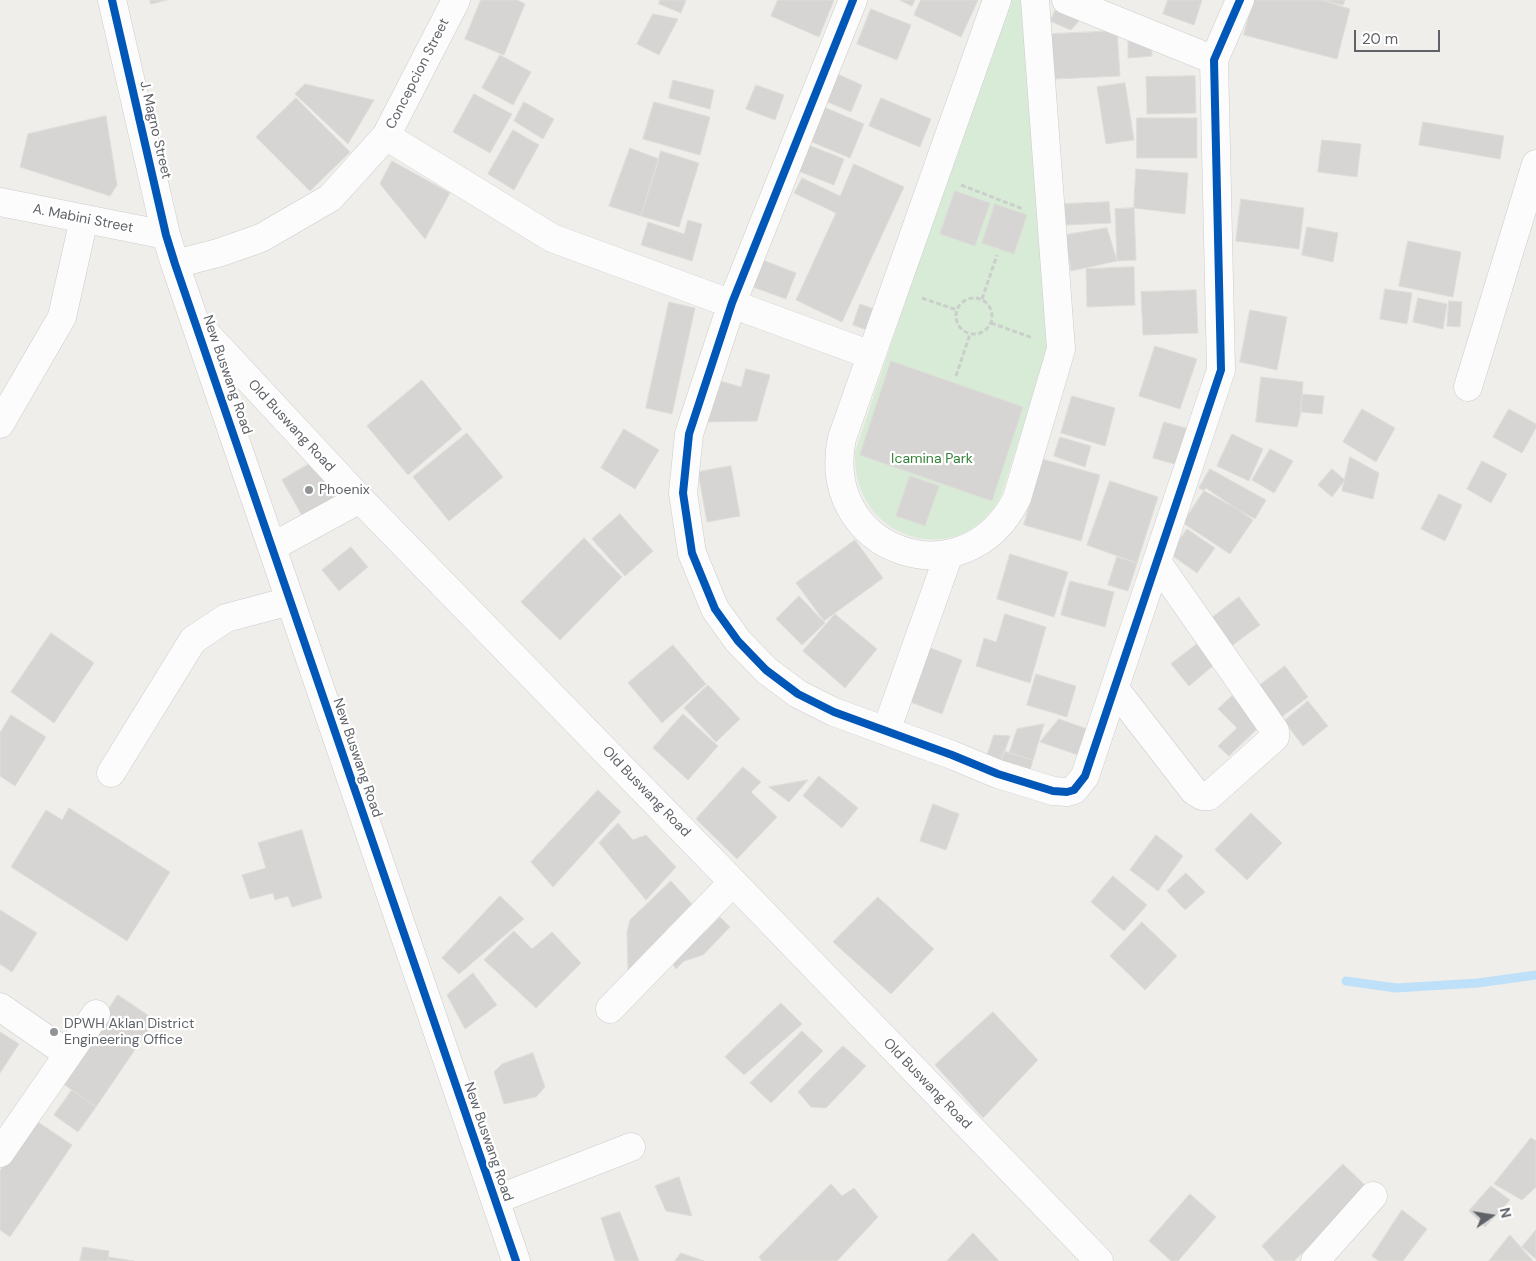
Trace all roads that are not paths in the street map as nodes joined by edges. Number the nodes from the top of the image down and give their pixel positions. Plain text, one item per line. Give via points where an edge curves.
1 (112, 0) edge
2 (456, 0) edge
3 (853, 0) edge
4 (997, 0) edge
5 (1035, 0) edge
6 (1066, 0) edge
7 (1240, 0) edge
8 (1214, 60) junction
9 (386, 136) junction
10 (1536, 164) edge
11 (0, 202) edge
12 (84, 219) junction
13 (166, 235) junction
14 (175, 264) junction
15 (732, 303) junction
16 (195, 322) junction
17 (871, 355) junction
18 (1468, 387) dead end
19 (0, 424) edge
20 (360, 500) junction
21 (272, 547) junction
22 (949, 554) junction
23 (1157, 562) junction
24 (290, 601) junction
25 (1115, 688) junction
26 (886, 731) junction
27 (111, 773) dead end
28 (733, 882) junction
29 (0, 1007) edge
30 (610, 1009) dead end
31 (96, 1014) dead end
32 (68, 1054) junction
33 (630, 1147) dead end
34 (0, 1153) edge
35 (1372, 1196) dead end
36 (495, 1200) junction
37 (516, 1261) edge
38 (1099, 1261) edge
39 (1315, 1261) edge

1 - 13 street, J. Magno Street
2 - 9 street, Concepcion Street
3 - 15 street
4 - 17 street
5 - 22 street via 1061,348 1017,498 1010,512 990,535 977,544
6 - 8 street
7 - 8 street
8 - 23 street via 1221,370
9 - 14 street, Concepcion Street via 330,198 261,238
9 - 15 street via 552,238
10 - 18 street
11 - 12 street, A. Mabini Street
12 - 13 street, A. Mabini Street
12 - 19 street via 62,317
13 - 14 street, J. Magno Street
14 - 16 street, New Buswang Road
15 - 17 street
15 - 26 street via 689,434 686,454 684,514 698,572 726,625 751,657 766,670 815,704
16 - 20 street, Old Buswang Road
16 - 21 street, New Buswang Road
17 - 22 street via 839,454 841,484 846,499 863,526 887,545 917,555
20 - 21 street
20 - 28 street, Old Buswang Road
21 - 24 street, New Buswang Road
22 - 26 street
23 - 25 street
23 - 25 street via 1275,731 1275,737 1209,796 1202,796 1196,793
24 - 27 street via 226,618 193,640
24 - 36 street, New Buswang Road
25 - 26 street via 1083,781 1067,792 1053,791 998,774
28 - 30 street
28 - 38 street, Old Buswang Road
29 - 32 street
31 - 32 street
32 - 34 street
33 - 36 street
35 - 39 street
36 - 37 street, New Buswang Road

